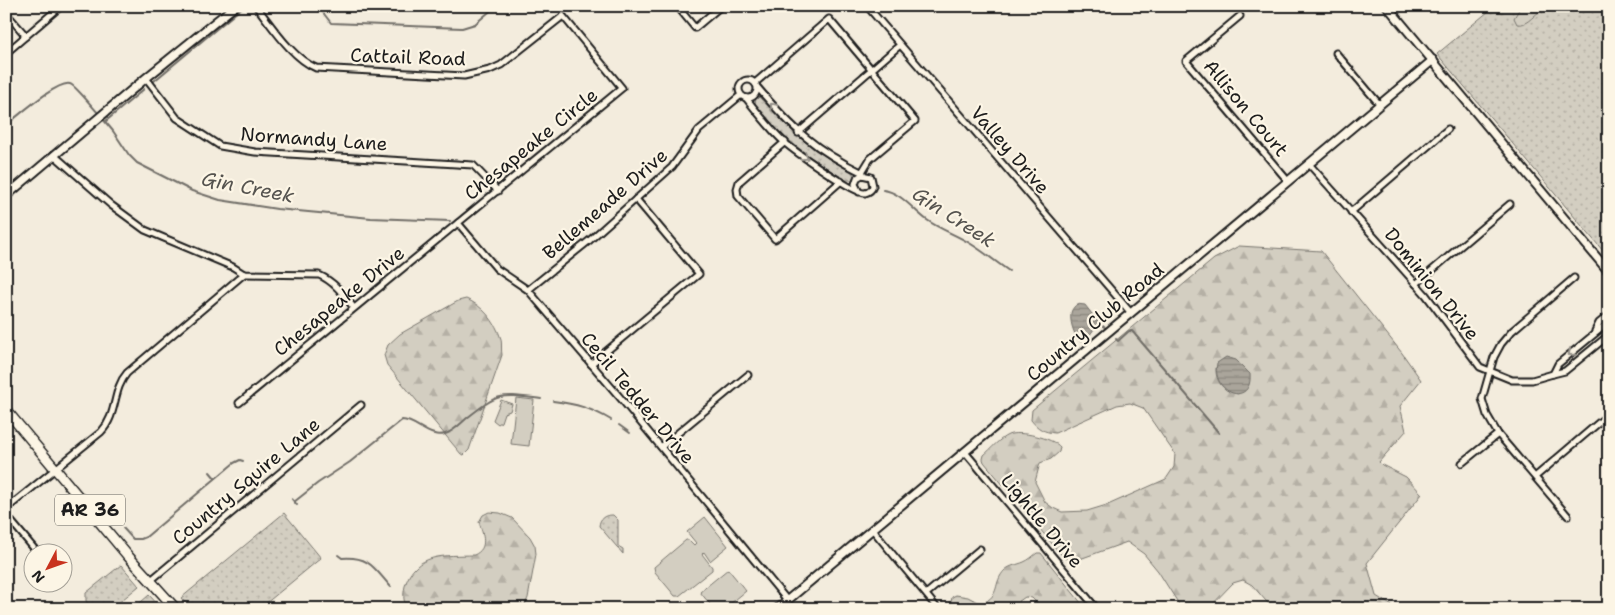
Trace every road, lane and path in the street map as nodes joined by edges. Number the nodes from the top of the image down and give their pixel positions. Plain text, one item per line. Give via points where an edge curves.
1 (62, 6) edge
2 (235, 6) edge
3 (256, 6) edge
4 (677, 6) edge
5 (721, 6) edge
6 (867, 6) edge
7 (1391, 7) edge
8 (6, 12) edge
9 (1240, 16) dead end
10 (26, 36) junction
11 (900, 45) junction
12 (6, 53) edge
13 (1336, 53) dead end
14 (1433, 60) junction
15 (872, 70) junction
16 (146, 78) junction
17 (756, 85) junction
18 (622, 88) joint
19 (744, 96) junction
20 (1380, 105) junction
21 (1448, 129) dead end
22 (798, 132) junction
23 (785, 142) junction
24 (55, 156) junction
25 (1309, 164) junction
26 (862, 172) junction
27 (868, 176) junction
28 (841, 181) junction
29 (1288, 182) junction
30 (498, 191) junction
31 (859, 192) junction
32 (6, 196) edge
33 (636, 199) junction
34 (1510, 204) dead end
35 (1351, 212) junction
36 (458, 223) junction
37 (1609, 272) edge
38 (244, 274) junction
39 (1574, 278) dead end
40 (1416, 284) junction
41 (528, 290) junction
42 (354, 308) junction
43 (1131, 313) junction
44 (1609, 315) edge
45 (1609, 322) edge
46 (1593, 335) junction
47 (1609, 335) edge
48 (592, 364) junction
49 (1491, 372) junction
50 (1553, 374) junction
51 (748, 376) dead end
52 (239, 403) dead end
53 (361, 405) dead end
54 (6, 410) edge
55 (1609, 414) edge
56 (1498, 434) junction
57 (661, 447) junction
58 (965, 452) junction
59 (1462, 463) dead end
60 (56, 469) junction
61 (1535, 477) junction
62 (6, 509) edge
63 (6, 515) edge
64 (1568, 516) dead end
65 (872, 529) junction
66 (29, 542) edge
67 (980, 548) dead end
68 (150, 581) junction
69 (926, 594) junction
70 (787, 600) junction
71 (176, 609) edge
72 (777, 609) edge
73 (938, 609) edge
74 (1097, 609) edge

1 - 10 street
2 - 16 street
3 - 18 street, Cattail Road via 297,55 316,68 464,76 501,65 563,16
4 - 5 street via 695,28
6 - 11 street, Valley Drive
7 - 14 street
8 - 10 street
9 - 29 street, Allison Court via 1186,61
10 - 12 street
11 - 15 street
11 - 43 street, Valley Drive
13 - 20 street
14 - 20 street, Country Club Road
14 - 37 street
15 - 17 street via 829,19
15 - 22 street
15 - 26 street via 915,121 870,159
16 - 24 street
16 - 30 street, Normandy Lane via 178,118 220,146 255,152 473,165
17 - 19 street via 754,96
17 - 19 street via 746,80 741,83 739,89
22 -> 17 street
18 - 30 street, Chesapeake Circle
19 - 23 street
19 - 33 street, Bellemeade Drive via 699,130 674,165
20 - 25 street, Country Club Road
21 - 35 street
22 - 26 street via 824,152
23 -> 28 street
23 - 28 street via 739,182 736,189 738,196 775,238
24 - 32 street
24 - 38 street via 145,230
25 - 29 street, Country Club Road
25 - 35 street, Dominion Drive
26 - 27 street
27 - 31 street via 862,175 856,181
27 - 31 street via 873,180 872,188 865,193
28 - 31 street
29 - 43 street, Country Club Road
30 - 36 street, Chesapeake Circle
33 - 41 street, Bellemeade Drive
33 - 48 street via 699,274
34 - 40 street
35 - 40 street, Dominion Drive
36 - 41 street, Cecil Tedder Drive via 497,269
36 - 42 street, Chesapeake Drive
38 - 42 street via 319,276 336,286
38 - 60 street via 122,378 107,426
39 - 49 street via 1500,344
40 - 49 street, Dominion Drive via 1480,367
41 - 48 street, Cecil Tedder Drive
42 - 52 street, Chesapeake Drive
43 - 58 street, Country Club Road
44 - 46 street via 1599,323
45 - 46 street
46 -> 50 street via 1558,364
47 - 50 street, Dominion Drive via 1565,371
48 - 57 street, Cecil Tedder Drive
49 - 50 street, Dominion Drive via 1525,381
49 - 56 street via 1482,399
51 - 57 street
53 - 68 street, Country Squire Lane
54 - 60 main road, AR 36
55 - 61 street
56 - 59 street
56 - 61 street
57 - 70 street, Cecil Tedder Drive
58 - 65 street, Country Club Road
58 - 74 street, Lightle Drive
60 - 62 street
60 - 68 main road, AR 36
61 - 64 street
63 - 66 street
65 - 69 street
65 - 70 street, Country Club Road
67 - 69 street
68 - 71 main road, AR 36
69 - 73 street
70 - 72 street, Country Club Road

